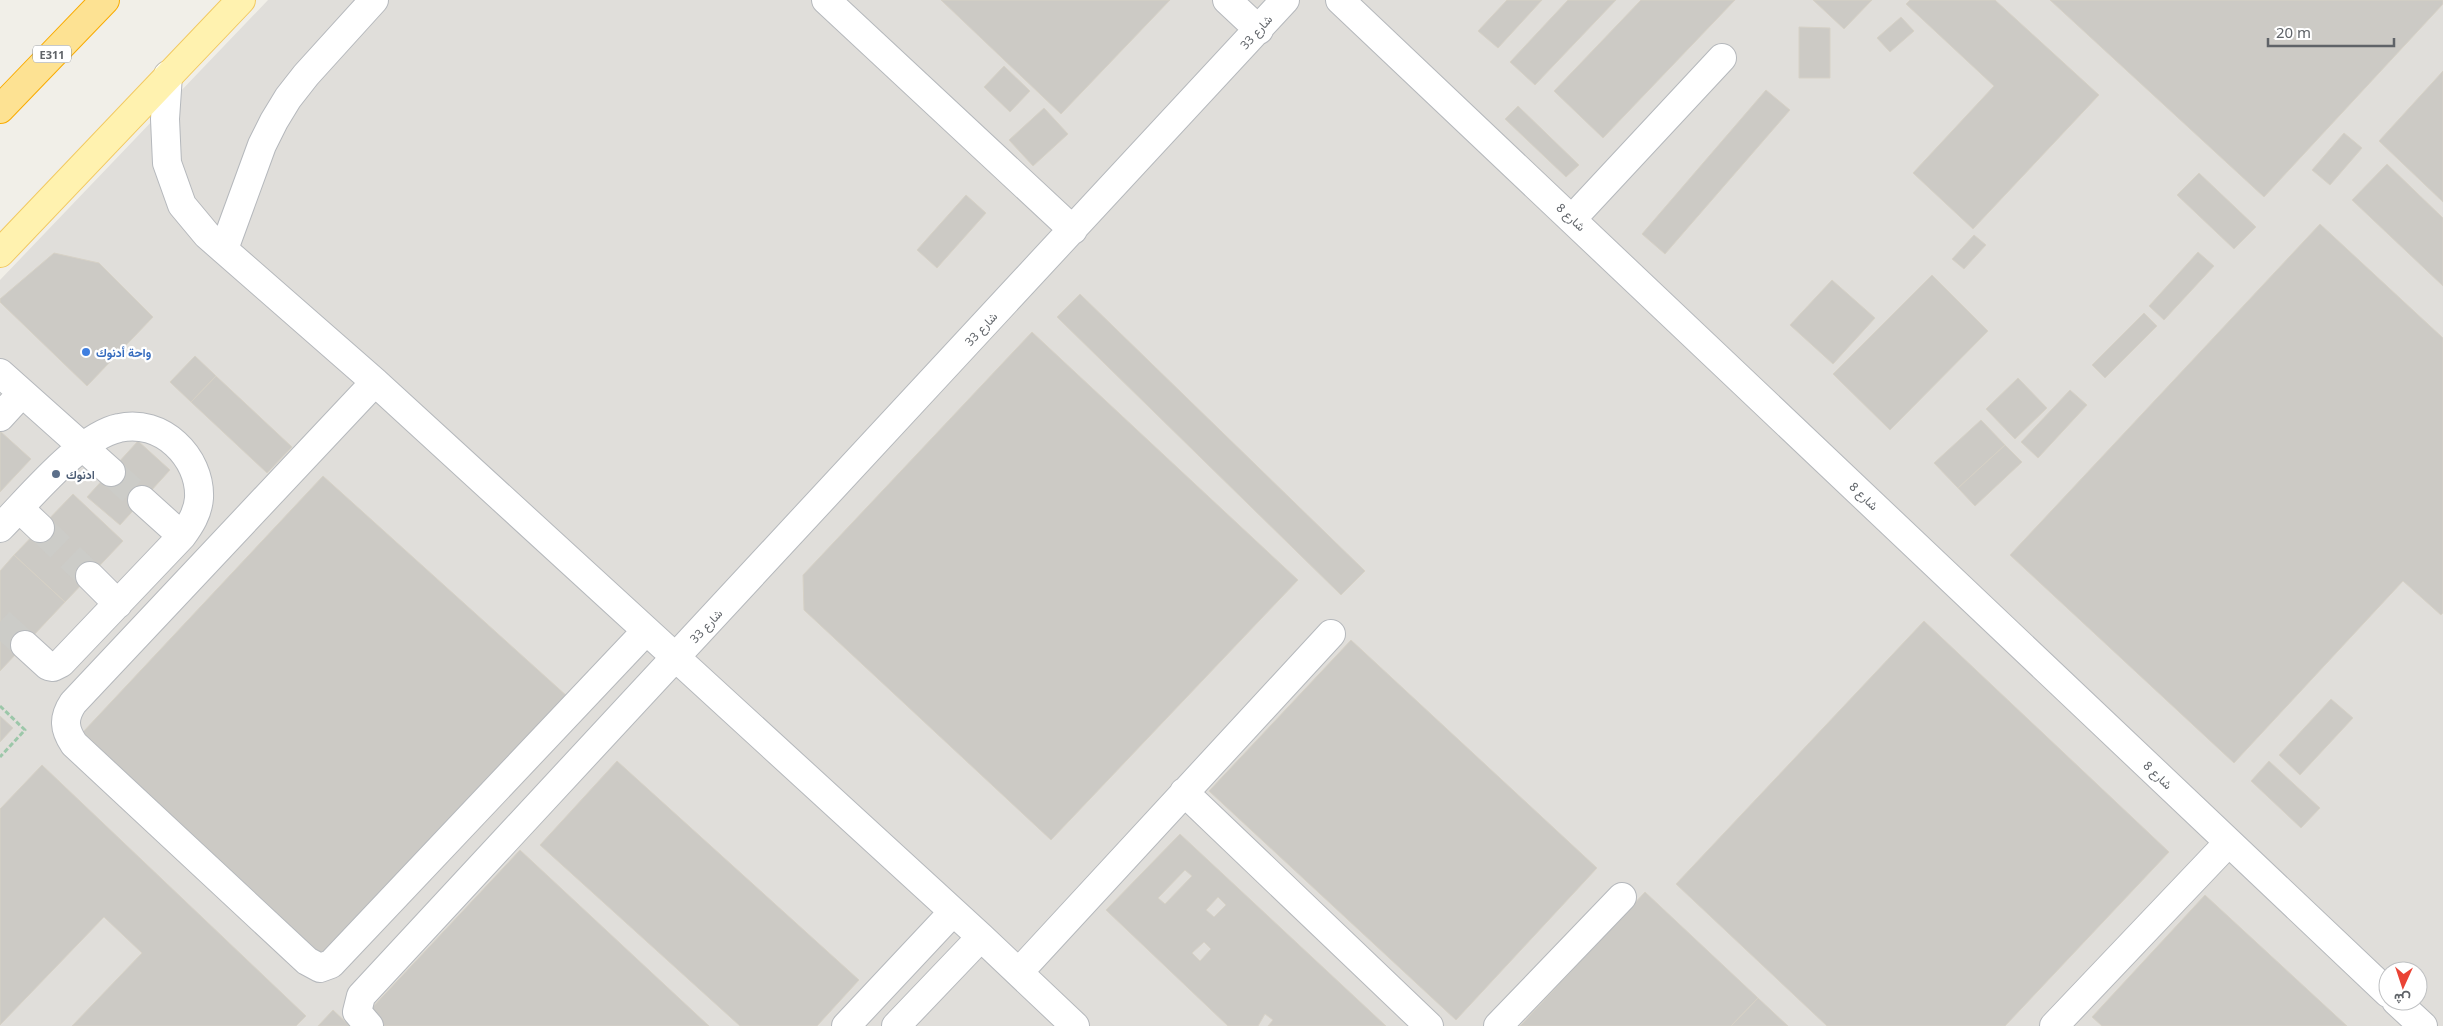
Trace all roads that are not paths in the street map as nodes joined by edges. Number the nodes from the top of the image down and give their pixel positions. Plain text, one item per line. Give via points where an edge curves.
1 (105, 0) edge
2 (240, 0) edge
3 (374, 0) edge
4 (826, 0) edge
5 (1227, 0) edge
6 (1340, 0) edge
7 (1280, 2) edge
8 (1259, 30) junction
9 (1722, 58) dead end
10 (168, 75) junction
11 (0, 109) edge
12 (1572, 219) junction
13 (1073, 230) junction
14 (224, 249) junction
15 (0, 253) edge
16 (0, 372) edge
17 (375, 382) junction
18 (22, 393) junction
19 (0, 417) edge
20 (81, 447) junction
21 (111, 472) tunnel mouth
22 (142, 500) tunnel mouth
23 (19, 508) junction
24 (0, 528) edge
25 (40, 528) tunnel mouth
26 (182, 536) junction
27 (90, 576) tunnel mouth
28 (118, 604) junction
29 (646, 631) junction
30 (1330, 634) dead end
31 (25, 645) tunnel mouth
32 (676, 658) junction
33 (1184, 792) junction
34 (2228, 843) junction
35 (1622, 897) dead end
36 (953, 912) junction
37 (981, 937) junction
38 (1019, 972) junction
39 (2378, 984) edge
40 (2407, 1011) edge
41 (369, 1026) edge
42 (846, 1026) edge
43 (896, 1026) edge
44 (1075, 1026) edge
45 (1429, 1026) edge
46 (1498, 1026) edge
47 (2054, 1026) edge
48 (2423, 1026) edge

1 - 11 highway, E311
2 - 10 main road
3 - 14 street via 306,75 274,121
4 - 13 street
5 - 8 street
6 - 12 street, شارع 8
7 - 8 street, شارع 33
8 - 13 street, شارع 33
9 - 12 street
10 - 14 street via 167,163 182,205
10 - 15 main road
12 - 34 street, شارع 8
13 - 32 street, شارع 33
14 - 17 street
16 - 18 street
17 - 29 street
17 - 29 street via 73,703 65,724 74,744 307,961 320,968 331,964
18 - 19 street
18 - 20 street
20 - 21 street
20 - 23 street
20 - 26 street via 119,428 139,427 159,432 176,444 190,460 197,479 199,500 193,520
22 - 26 street
23 - 24 street
23 - 25 street
26 - 28 street
27 - 28 street
28 - 31 street via 57,666 48,666
29 - 32 street
30 - 33 street
32 - 36 street
32 - 41 street, شارع 33 via 361,996 357,1012
33 - 38 street
33 - 45 street
34 - 39 street, شارع 8
34 - 47 street
35 - 46 street
36 - 37 street
36 - 42 street
37 - 38 street
37 - 43 street
38 - 44 street
40 - 48 street

